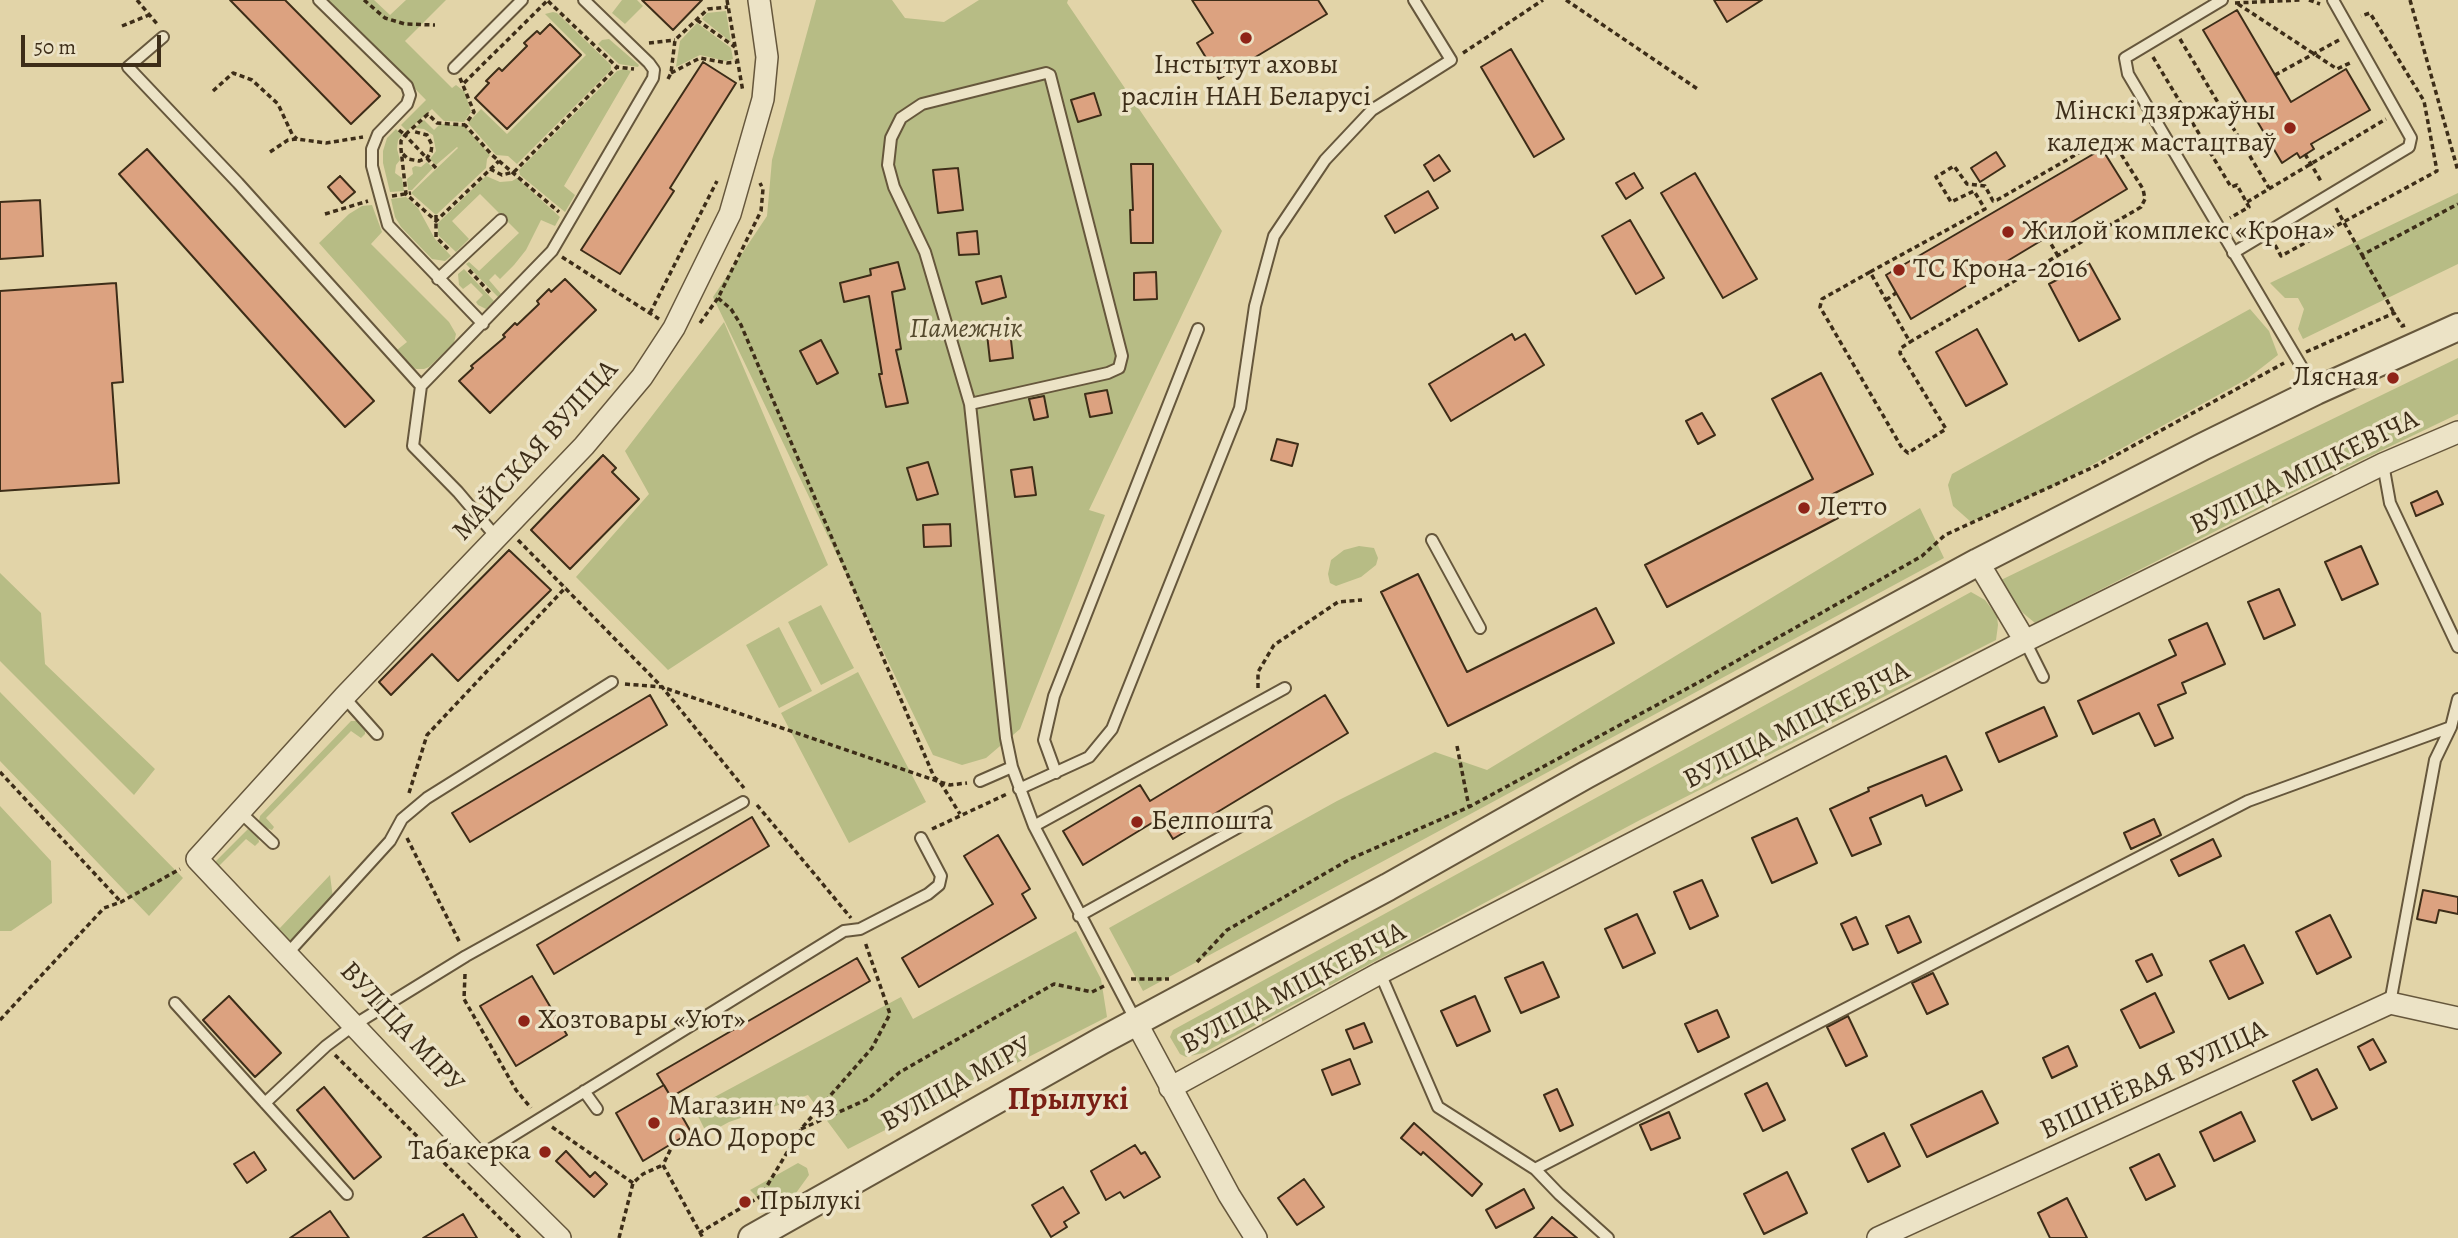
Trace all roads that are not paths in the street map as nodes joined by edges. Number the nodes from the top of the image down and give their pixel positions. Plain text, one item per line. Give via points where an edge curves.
1 (319, 0) edge
2 (522, 0) edge
3 (584, 0) edge
4 (759, 0) edge
5 (1414, 0) edge
6 (2333, 0) edge
7 (2223, 5) edge
8 (162, 33) road end
9 (454, 68) road end
10 (501, 220) dead end
11 (2232, 253) junction
12 (438, 279) junction
13 (483, 324) junction
14 (2458, 327) edge
15 (1198, 328) dead end
16 (421, 386) junction
17 (2316, 391) junction
18 (970, 404) junction
19 (2458, 432) edge
20 (2383, 464) junction
21 (501, 533) junction
22 (1432, 540) dead end
23 (1978, 562) junction
24 (1479, 628) dead end
25 (2025, 641) junction
26 (2458, 648) edge
27 (2043, 677) dead end
28 (612, 682) road end
29 (1285, 688) dead end
30 (344, 697) junction
31 (2458, 699) edge
32 (2451, 727) junction
33 (377, 734) dead end
34 (1012, 767) junction
35 (1056, 773) junction
36 (980, 781) road end
37 (1018, 789) junction
38 (743, 802) dead end
39 (240, 812) junction
40 (1266, 812) dead end
41 (1034, 826) junction
42 (921, 838) road end
43 (273, 843) dead end
44 (197, 859) joint
45 (1079, 916) junction
46 (288, 953) junction
47 (1380, 973) junction
48 (175, 1003) dead end
49 (2390, 1003) junction
50 (2458, 1018) edge
51 (1136, 1021) junction
52 (354, 1025) junction
53 (1170, 1088) junction
54 (584, 1091) junction
55 (265, 1103) junction
56 (597, 1109) dead end
57 (478, 1157) junction
58 (1535, 1169) junction
59 (346, 1194) dead end
60 (560, 1238) edge
61 (752, 1238) edge
62 (1256, 1238) edge
63 (1608, 1238) edge
64 (1878, 1238) edge

1 - 12 lane via 407,86 407,104 378,134 372,166 388,225
2 - 9 lane
3 - 13 lane via 649,63 653,78 552,251
4 - 21 street, МАЙСКАЯ ВУЛІЦА via 767,57 763,99 730,214 674,328 642,377
5 - 35 lane via 1451,60 1372,110 1325,160 1274,236 1255,306 1240,408 1112,729 1089,757
6 - 11 lane via 2411,138 2409,147
7 - 11 lane via 2125,58 2128,74
8 - 16 lane via 128,67
10 - 12 lane
11 - 17 lane via 2302,358
12 - 13 lane
13 - 16 lane
14 - 17 street, ВУЛІЦА МІРУ
15 - 35 lane via 1054,696 1044,740
16 - 21 lane via 413,446
17 - 23 street, ВУЛІЦА МІРУ
18 - 18 lane via 1108,373 1119,368 1122,356 1050,75 1046,74 922,104 901,118 891,138 888,165 894,187 925,252
18 - 34 lane
19 - 20 street, ВУЛІЦА МІЦКЕВІЧА
20 - 25 street, ВУЛІЦА МІЦКЕВІЧА
20 - 26 lane via 2390,503
21 - 30 street, МАЙСКАЯ ВУЛІЦА
22 - 24 lane
23 - 25 street
23 - 51 street, ВУЛІЦА МІРУ via 1388,887 1188,980
25 - 27 lane
25 - 47 street, ВУЛІЦА МІЦКЕВІЧА
28 - 46 lane via 427,798 402,819 390,841
29 - 41 lane
30 - 33 lane
30 - 39 street, МАЙСКАЯ ВУЛІЦА
31 - 32 lane
32 - 49 lane via 2435,760
32 - 58 lane via 2248,802
34 - 36 lane
34 - 37 lane
35 - 37 lane
37 - 41 lane
38 - 52 lane via 467,956
39 - 43 lane
39 - 44 street, МАЙСКАЯ ВУЛІЦА
40 - 45 lane
41 - 45 lane
42 - 54 lane via 941,876 939,885 928,894 860,929 844,931
44 - 46 street, ВУЛІЦА МІРУ
45 - 51 lane
46 - 52 street, ВУЛІЦА МІРУ
47 - 53 street, ВУЛІЦА МІЦКЕВІЧА
47 - 58 lane via 1438,1107
48 - 55 lane
49 - 50 street
49 - 64 street, ВІШНЁВАЯ ВУЛІЦА
51 - 53 street
51 - 61 street, ВУЛІЦА МІРУ
52 - 55 lane
52 - 57 street, ВУЛІЦА МІРУ
53 - 62 street
54 - 56 lane
54 - 57 lane
55 - 59 lane
57 - 60 street, ВУЛІЦА МІРУ
58 - 63 lane

